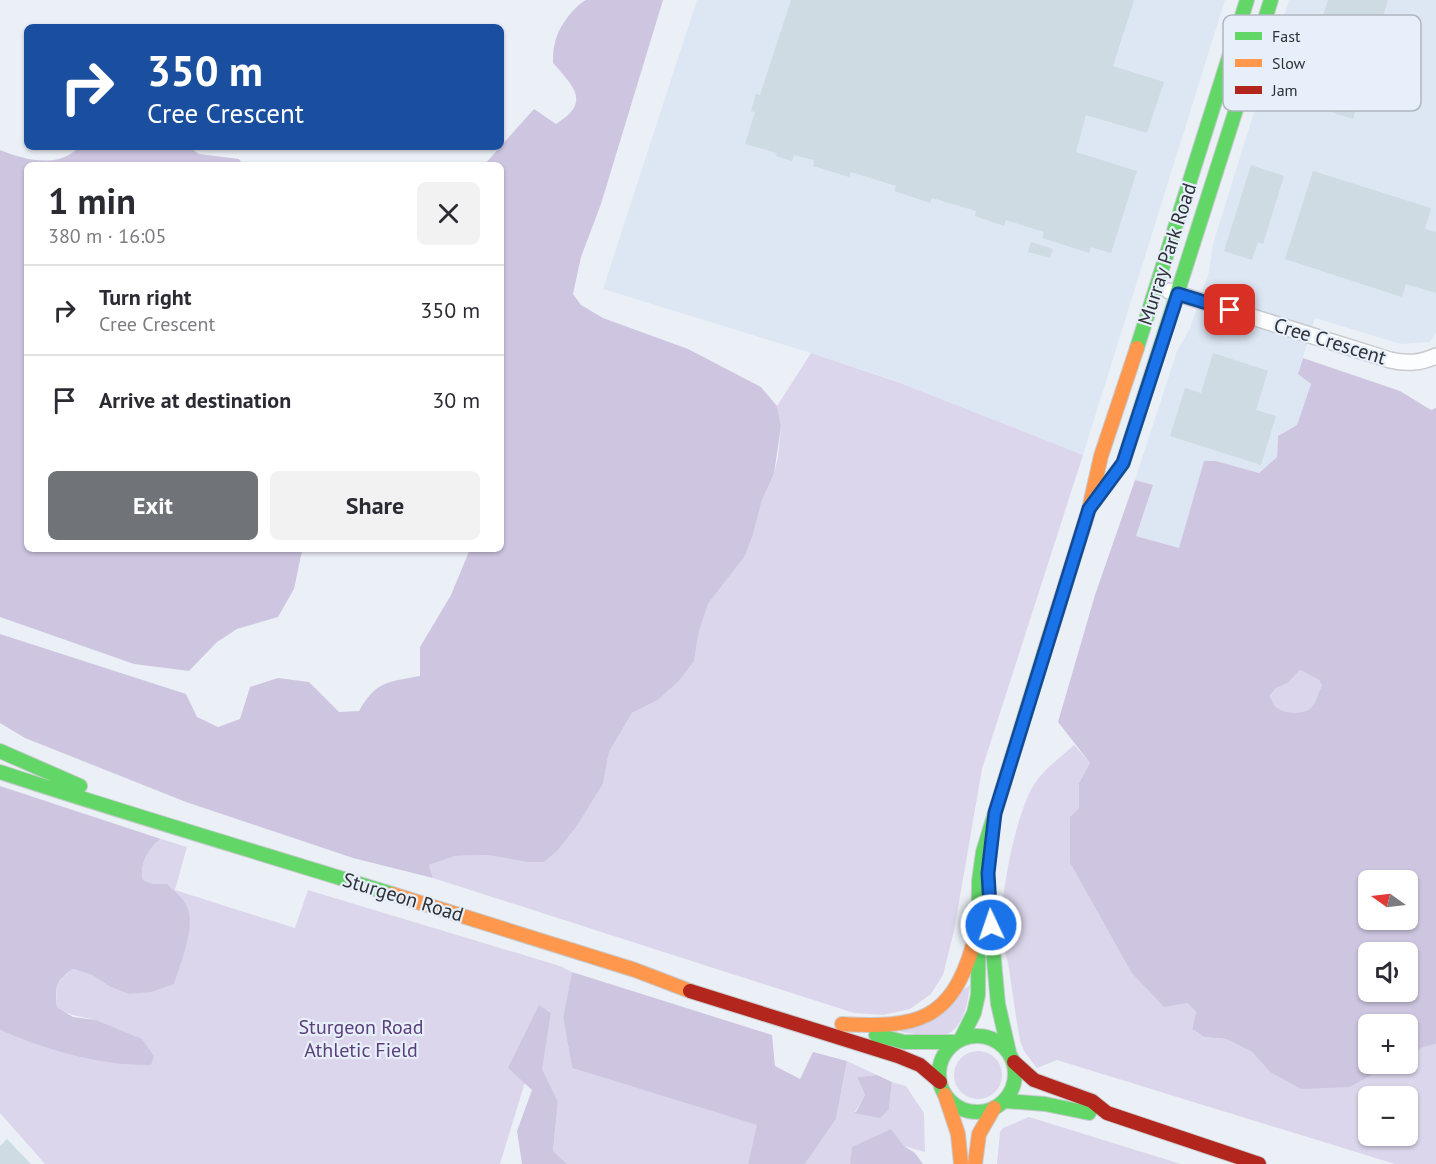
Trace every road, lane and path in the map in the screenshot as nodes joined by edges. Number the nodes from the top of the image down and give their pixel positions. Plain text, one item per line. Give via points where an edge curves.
1 (1246, 0) edge
2 (1271, 0) edge
3 (1241, 15) edge
4 (1266, 15) edge
5 (1223, 74) edge
6 (1236, 111) edge
7 (1157, 287) junction
8 (1178, 294) junction
9 (1436, 356) edge
10 (1089, 509) junction
11 (0, 751) edge
12 (0, 772) edge
13 (995, 813) junction
14 (172, 825) junction
15 (979, 916) junction
16 (635, 970) junction
17 (842, 1024) junction
18 (958, 1041) junction
19 (1011, 1057) junction
20 (942, 1088) junction
21 (999, 1105) junction
22 (1107, 1113) junction
23 (961, 1164) edge
24 (975, 1164) edge
25 (1259, 1164) edge

1 - 3 main road, Murray Park Road
2 - 4 main road, Murray Park Road
5 - 7 main road, Murray Park Road
6 - 8 main road, Murray Park Road
7 - 8 street, Cree Crescent
7 - 10 main road, Murray Park Road via 1101,456
8 - 9 street, Cree Crescent via 1390,360 1421,362
8 - 10 main road, Murray Park Road via 1123,463
10 - 13 main road, Murray Park Road
11 - 14 main road, Sturgeon Road
12 - 14 main road, Sturgeon Road
13 - 15 main road, Murray Park Road via 980,867
13 - 19 main road, Murray Park Road via 989,859 990,908 998,1004
14 - 16 main road, Sturgeon Road
15 - 17 main road via 967,966 949,998 936,1011 907,1023 876,1027
15 - 18 main road, Murray Park Road via 978,995 974,1013
16 - 17 main road, Sturgeon Road via 709,984
16 - 20 main road, Sturgeon Road via 707,998 898,1056 920,1065
17 - 18 main road, Sturgeon Road via 904,1042
18 - 19 main road via 988,1037 1000,1043
18 - 20 main road via 939,1067
19 - 21 main road via 1015,1083
19 - 22 main road via 1034,1080 1092,1101
20 - 21 main road via 954,1105 967,1111 981,1112
20 - 23 main road via 958,1134
21 - 22 main road via 1045,1104
21 - 24 main road via 978,1134
22 - 25 main road

